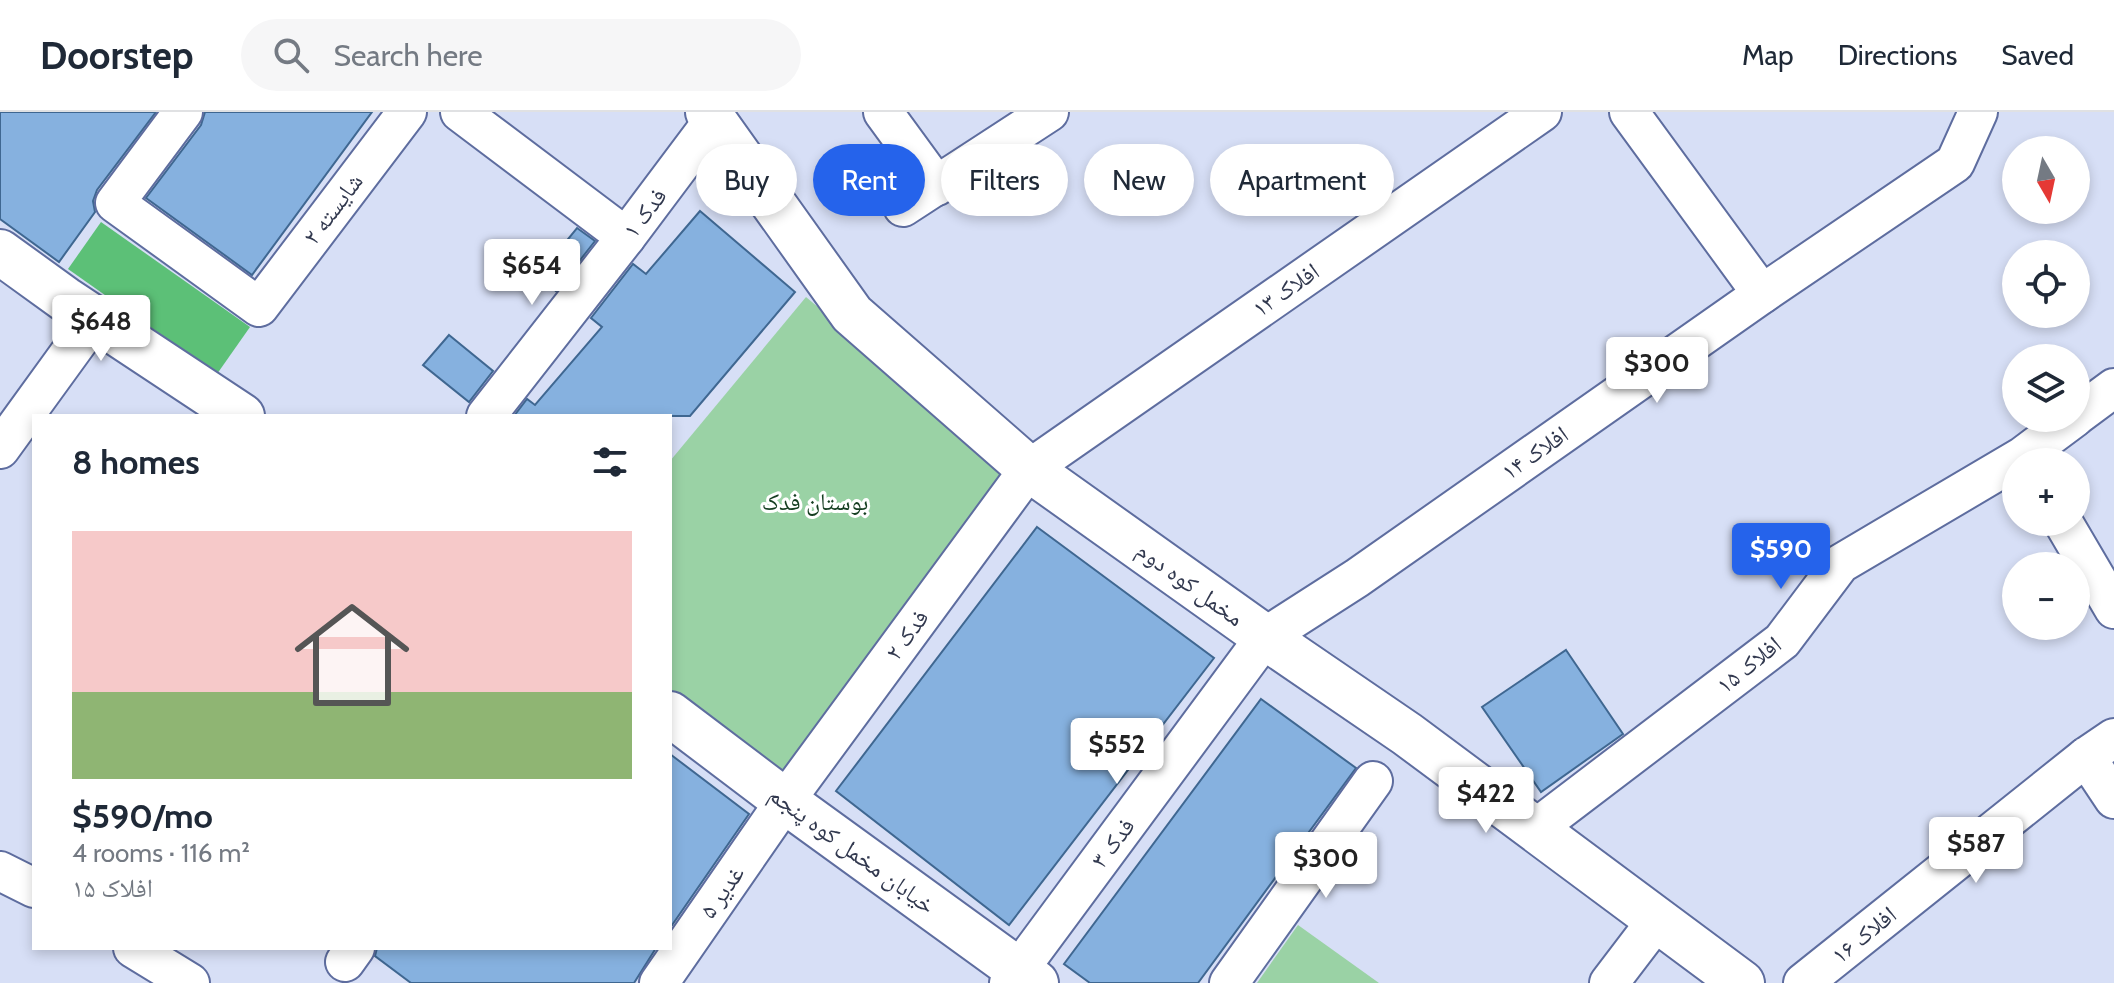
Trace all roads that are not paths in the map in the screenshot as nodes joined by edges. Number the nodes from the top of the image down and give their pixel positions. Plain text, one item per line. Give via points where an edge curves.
1 (183, 112) edge
2 (407, 112) edge
3 (460, 112) edge
4 (883, 112) edge
5 (1049, 112) edge
6 (1542, 112) edge
7 (1629, 112) edge
8 (1978, 112) edge
9 (710, 117) edge
10 (937, 186) junction
11 (925, 193) edge
12 (626, 237) junction
13 (0, 252) edge
14 (1762, 294) junction
15 (95, 318) junction
16 (2114, 388) edge
17 (2090, 406) edge
18 (239, 414) edge
19 (488, 414) edge
20 (2057, 432) edge
21 (2038, 448) edge
22 (0, 449) edge
23 (1029, 469) junction
24 (2002, 472) edge
25 (2071, 536) edge
26 (2114, 609) edge
27 (1265, 637) junction
28 (672, 716) edge
29 (2100, 748) edge
30 (1373, 781) dead end
31 (2114, 799) edge
32 (785, 801) junction
33 (1535, 829) junction
34 (0, 871) edge
35 (32, 887) edge
36 (1657, 920) junction
37 (136, 950) edge
38 (1021, 979) edge
39 (190, 983) edge
40 (659, 983) edge
41 (1229, 983) edge
42 (1609, 983) edge
43 (1742, 983) edge
44 (1803, 983) edge

1 - 2 street, شایسته ۲ via 115,203 259,307
3 - 12 street
4 - 10 street
5 - 10 street
6 - 23 street, افلاک ۱۳
7 - 14 street
8 - 14 street, افلاک ۱۴ via 1955,163
9 - 12 street, فدک ۱
9 - 23 street, مخمل کوه دوم via 852,314
10 - 11 street
12 - 19 street, فدک ۱
13 - 15 street
14 - 27 street, افلاک ۱۴
15 - 18 street
15 - 22 street
16 - 17 street, افلاک ۱۵
20 - 21 street, افلاک ۱۵
23 - 27 street, مخمل کوه دوم
23 - 32 street, فدک ۲
24 - 33 street, افلاک ۱۵ via 1840,564 1782,641
25 - 26 street
27 - 33 street, مخمل کوه دوم
27 - 38 street, فدک ۳
28 - 32 street, خیابان مخمل کوه پنجم
29 - 31 street
29 - 44 street, افلاک ۱۶
30 - 41 street
32 - 38 street, خیابان مخمل کوه پنجم
32 - 40 street, غدیر ۵
33 - 36 street, مخمل کوه دوم
34 - 35 street
36 - 42 street
36 - 43 street, مخمل کوه دوم
37 - 39 street

